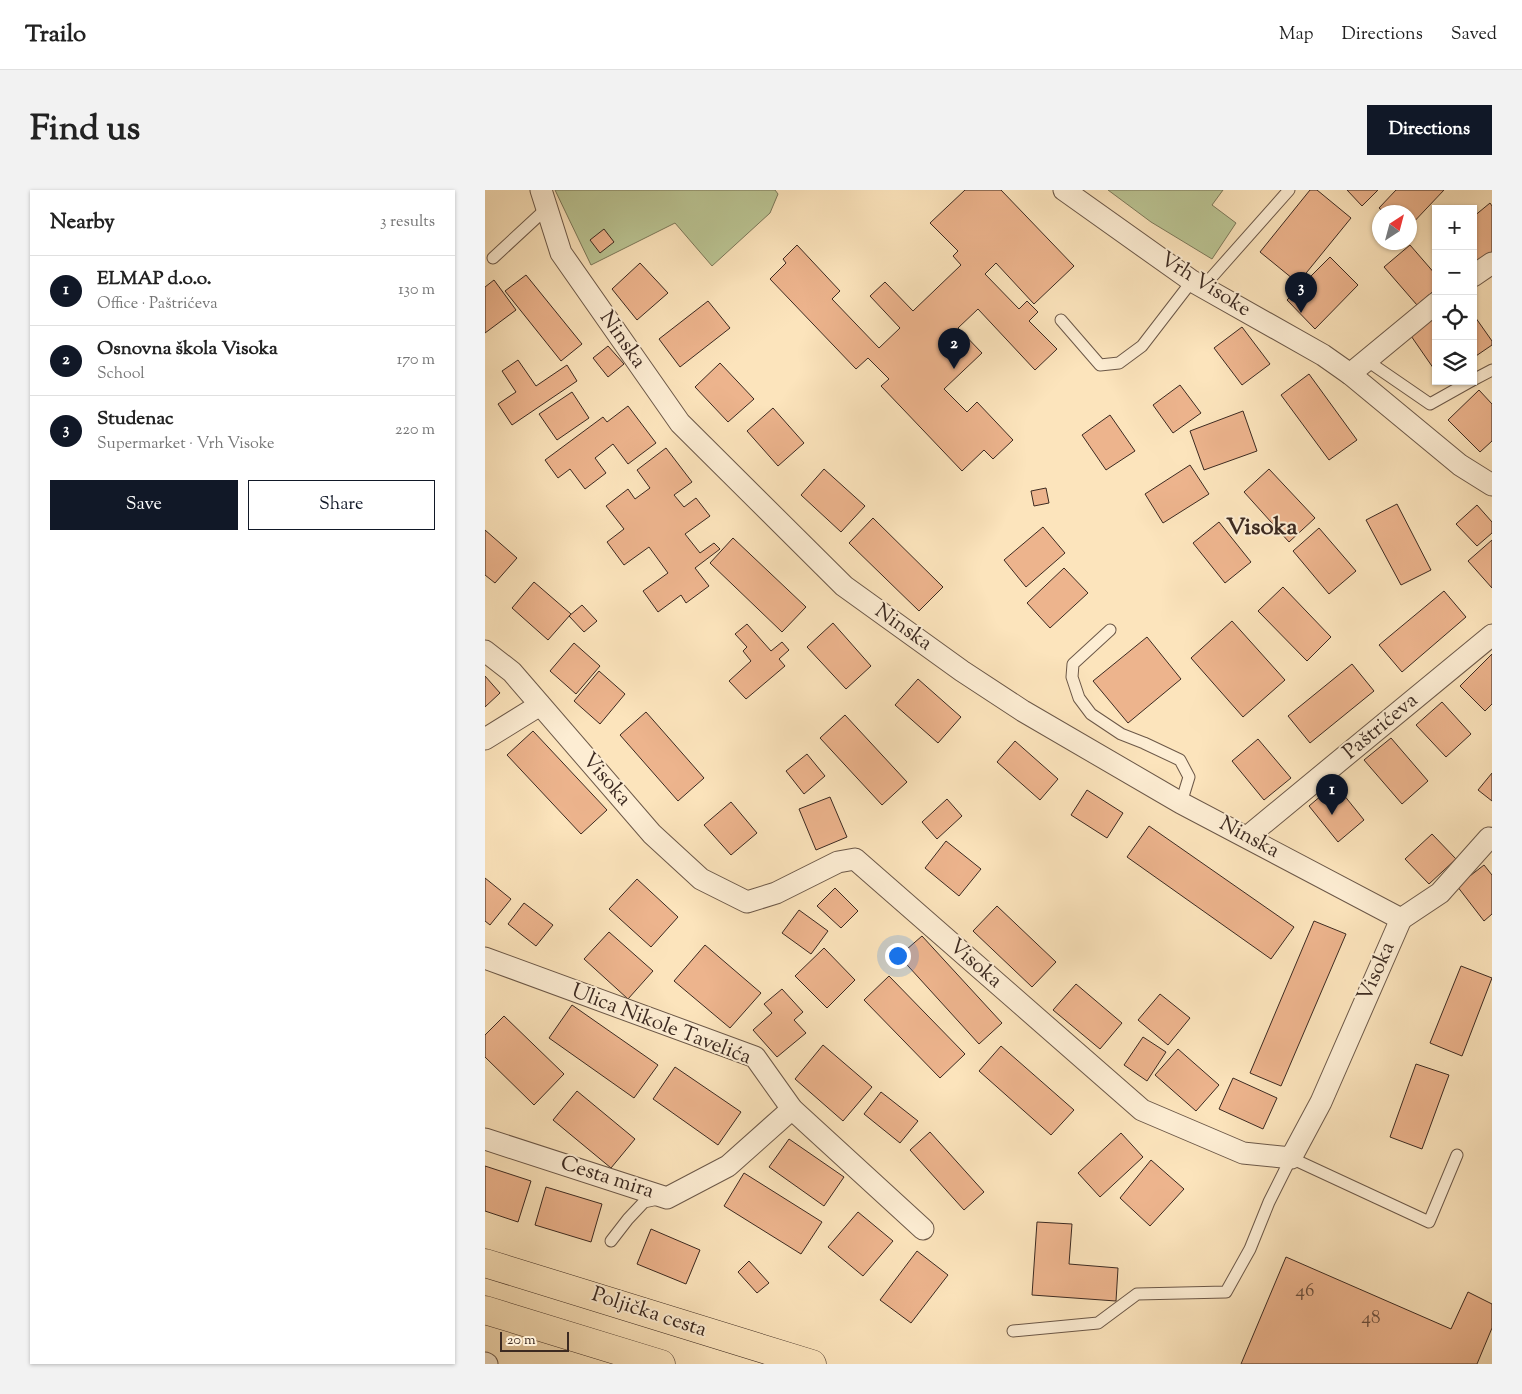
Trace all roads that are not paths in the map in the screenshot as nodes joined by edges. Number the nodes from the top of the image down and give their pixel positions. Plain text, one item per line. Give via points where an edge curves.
1 (1064, 190) edge
2 (1289, 190) edge
3 (544, 199) edge
4 (493, 258) dead end
5 (1492, 263) edge
6 (1477, 273) edge
7 (1197, 284) junction
8 (1432, 306) edge
9 (1061, 320) dead end
10 (1358, 367) junction
11 (1492, 370) edge
12 (1477, 378) edge
13 (1465, 385) edge
14 (1492, 484) edge
15 (1110, 630) dead end
16 (1492, 635) edge
17 (485, 651) edge
18 (539, 705) junction
19 (485, 739) edge
20 (1181, 803) junction
21 (1247, 837) junction
22 (1492, 840) edge
23 (1401, 919) junction
24 (485, 958) edge
25 (792, 1108) junction
26 (485, 1139) edge
27 (1457, 1155) dead end
28 (1291, 1158) junction
29 (667, 1198) junction
30 (923, 1229) dead end
31 (611, 1241) dead end
32 (485, 1262) edge
33 (485, 1310) edge
34 (1013, 1331) dead end
35 (661, 1364) edge
36 (812, 1364) edge

1 - 7 street, Vrh Visoke via 1143,255
2 - 7 lane
3 - 4 lane
3 - 20 street, Ninska via 561,254 680,423 843,586 1023,711
5 - 6 street
7 - 9 lane via 1142,346 1119,363 1100,365
7 - 10 street, Vrh Visoke via 1323,355
8 - 10 street
10 - 13 lane, Vrh Visoke via 1430,404
10 - 14 street, Vrh Visoke via 1460,465
11 - 12 lane, Vrh Visoke
15 - 20 lane via 1073,664 1072,677 1079,698 1091,714 1121,734 1180,760 1189,777
16 - 21 street, Paštrićeva
17 - 18 street, Visoka via 512,672
18 - 19 street
18 - 28 street, Visoka via 652,834 701,879 747,902 776,893 838,862 855,859 1142,1110 1243,1154
20 - 21 street, Ninska
21 - 23 street, Ninska
22 - 23 street via 1489,838 1440,893
23 - 28 street, Visoka via 1321,1102
24 - 25 street, Ulica Nikole Tavelića via 755,1057
25 - 29 street, Cesta mira via 728,1166
25 - 30 street, Ulica Nikole Tavelića
26 - 29 street, Cesta mira
27 - 28 lane via 1429,1222
28 - 34 lane via 1250,1249 1226,1292 1137,1294 1098,1323
29 - 31 lane via 644,1202
32 - 36 main road, Poljička cesta
33 - 35 main road

